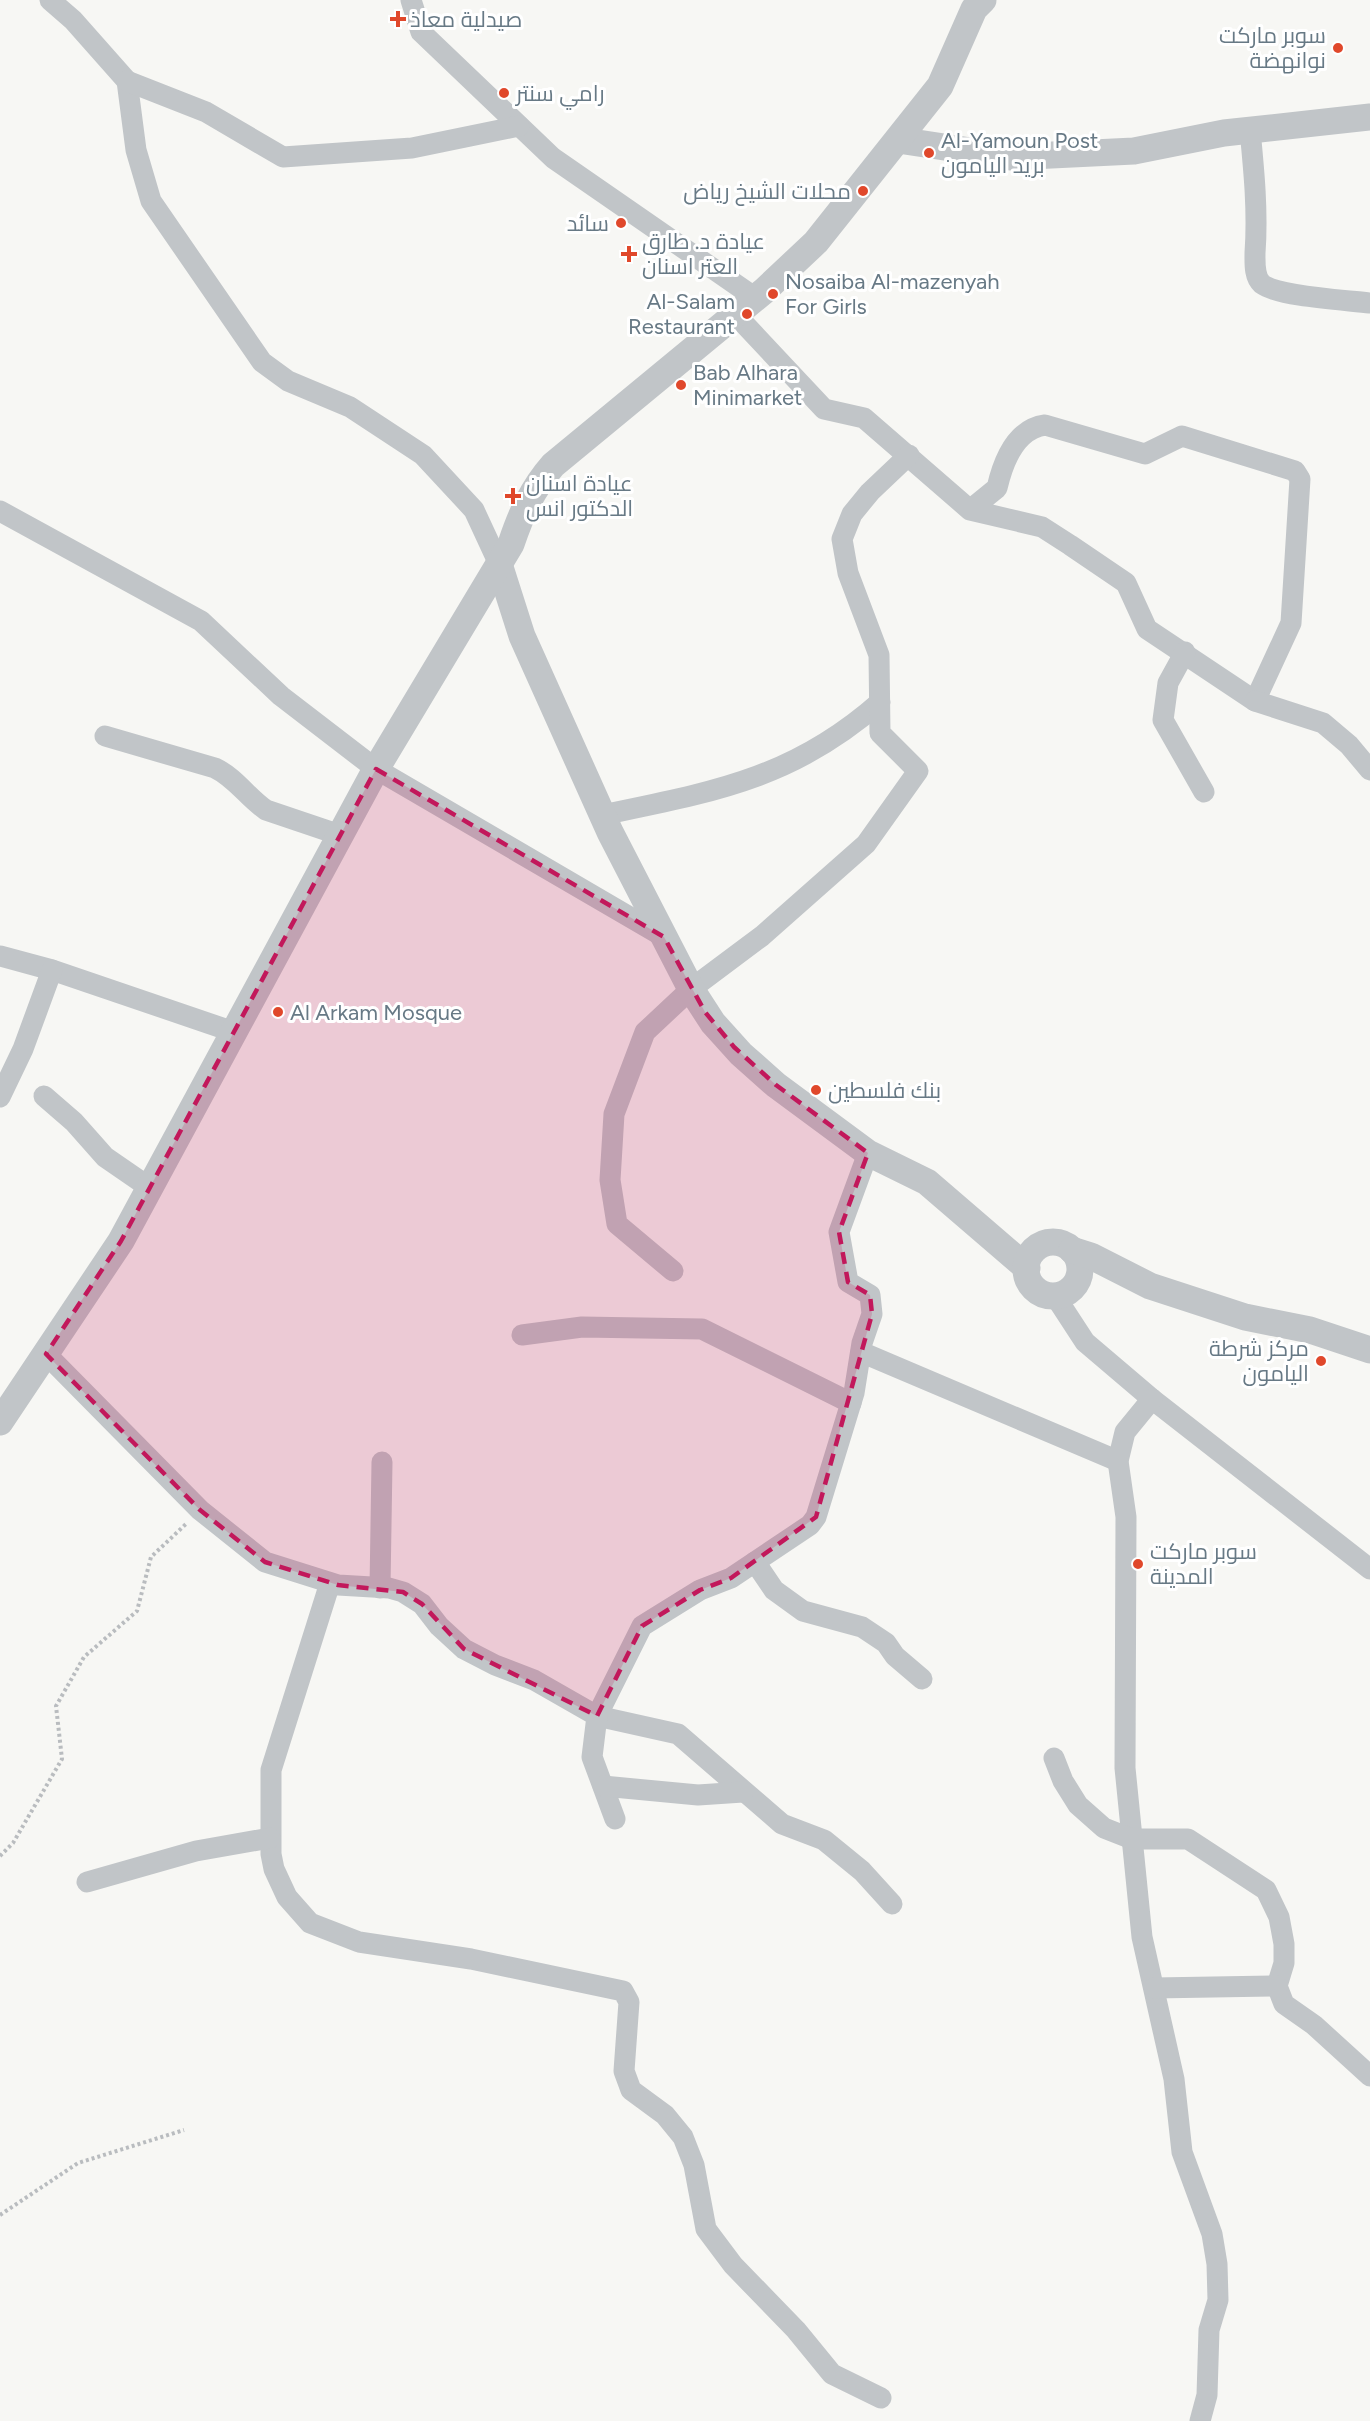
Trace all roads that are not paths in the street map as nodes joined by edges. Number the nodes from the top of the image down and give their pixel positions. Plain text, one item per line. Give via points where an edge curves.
1 (50, 0) edge
2 (411, 0) edge
3 (983, 0) edge
4 (127, 81) junction
5 (1370, 117) edge
6 (519, 126) junction
7 (1250, 130) junction
8 (898, 140) junction
9 (1370, 303) edge
10 (745, 305) junction
11 (909, 455) junction
12 (970, 510) junction
13 (0, 511) edge
14 (499, 564) junction
15 (1185, 652) junction
16 (1255, 701) junction
17 (880, 702) junction
18 (105, 736) dead end
19 (376, 769) junction
20 (1370, 770) edge
21 (1204, 792) dead end
22 (602, 815) junction
23 (340, 835) junction
24 (664, 937) junction
25 (0, 956) edge
26 (52, 970) junction
27 (691, 989) junction
28 (234, 1032) junction
29 (44, 1096) dead end
30 (0, 1097) edge
31 (868, 1153) junction
32 (150, 1188) junction
33 (1072, 1250) junction
34 (1026, 1268) junction
35 (673, 1271) dead end
36 (1055, 1296) junction
37 (522, 1335) dead end
38 (1370, 1350) edge
39 (861, 1352) junction
40 (46, 1354) junction
41 (1152, 1399) junction
42 (851, 1403) junction
43 (0, 1422) edge
44 (1118, 1461) junction
45 (382, 1462) dead end
46 (755, 1562) junction
47 (1370, 1569) edge
48 (330, 1583) junction
49 (380, 1588) junction
50 (922, 1679) dead end
51 (597, 1716) junction
52 (1054, 1758) dead end
53 (603, 1786) junction
54 (743, 1792) junction
55 (615, 1819) dead end
56 (270, 1838) junction
57 (1132, 1839) junction
58 (87, 1882) dead end
59 (892, 1904) dead end
60 (1277, 1986) junction
61 (1154, 1988) junction
62 (1370, 2076) edge
63 (881, 2398) dead end
64 (1200, 2421) edge

1 - 4 street
2 - 6 street via 421,32
3 - 8 street via 974,9 940,86
4 - 6 street via 206,112 283,157 412,148
4 - 14 street via 136,150 151,201 262,362 288,381 350,407 423,455 474,510
5 - 7 street
6 - 10 street via 553,158
7 - 8 street via 1134,151 1010,157
7 - 9 street via 1258,214 1255,265 1262,284 1294,295
8 - 10 street via 816,242
10 - 11 street via 824,409 864,417
10 - 14 street via 552,465 527,501
11 - 12 street
11 - 17 street via 852,514 842,539 848,573 879,655
12 - 15 street via 1042,527 1070,545 1125,583 1148,629
12 - 16 street via 997,488 1001,469 1019,438 1046,424 1145,454 1182,436 1295,471 1300,479 1291,623
13 - 19 street via 201,621 281,696
14 - 19 street
14 - 22 street via 522,636
15 - 16 street
15 - 21 street via 1168,683 1163,720
16 - 20 street via 1323,723
17 - 22 street via 835,737 769,773 714,791
17 - 27 street via 880,733 918,771 866,844 762,936
18 - 23 street via 215,768 230,776 266,810
19 - 23 street
19 - 24 street
22 - 24 street
23 - 28 street
24 - 27 street
25 - 26 street
26 - 28 street
26 - 30 street via 23,1049
27 - 31 street via 748,1062
27 - 35 street via 645,1032 614,1114 611,1158 617,1224
28 - 32 street
29 - 32 street via 74,1122 105,1158
31 - 34 street via 927,1182
31 - 39 street via 839,1232 848,1282 870,1295 872,1304
32 - 40 street via 121,1241
33 - 34 street via 1057,1242 1039,1246
33 - 36 street via 1078,1257 1080,1275 1071,1290
33 - 38 street via 1150,1286 1245,1317 1310,1330
34 - 36 street via 1031,1285
36 - 41 street via 1085,1342
37 - 42 street via 582,1327 702,1329
39 - 42 street
39 - 44 street
40 - 43 street
40 - 48 street via 201,1510 265,1562
41 - 44 street via 1125,1432
41 - 47 street
42 - 46 street via 816,1517
44 - 57 street via 1126,1516 1125,1768
45 - 49 street
46 - 50 street via 774,1590 803,1611 862,1627 886,1643
46 - 51 street via 642,1626
48 - 49 street
48 - 56 street via 271,1770
49 - 51 street via 413,1597 464,1649 534,1680
51 - 53 street via 592,1757
51 - 54 street via 678,1734
52 - 57 street via 1078,1805 1104,1828
53 - 54 street via 698,1795
53 - 55 street
54 - 59 street via 782,1824 824,1840 862,1870
56 - 58 street via 196,1851
56 - 63 street via 280,1883 310,1923 359,1942 471,1959 623,1991 629,2002 624,2071 627,2082 640,2098 665,2115 683,2137 694,2164 705,2229 832,2374
57 - 60 street via 1188,1839 1266,1890 1279,1917 1284,1944 1284,1963
57 - 61 street via 1142,1937
60 - 61 street
60 - 62 street via 1284,2004 1314,2025
61 - 64 street via 1174,2079 1182,2152 1212,2234 1217,2265 1218,2300 1209,2330 1207,2395

